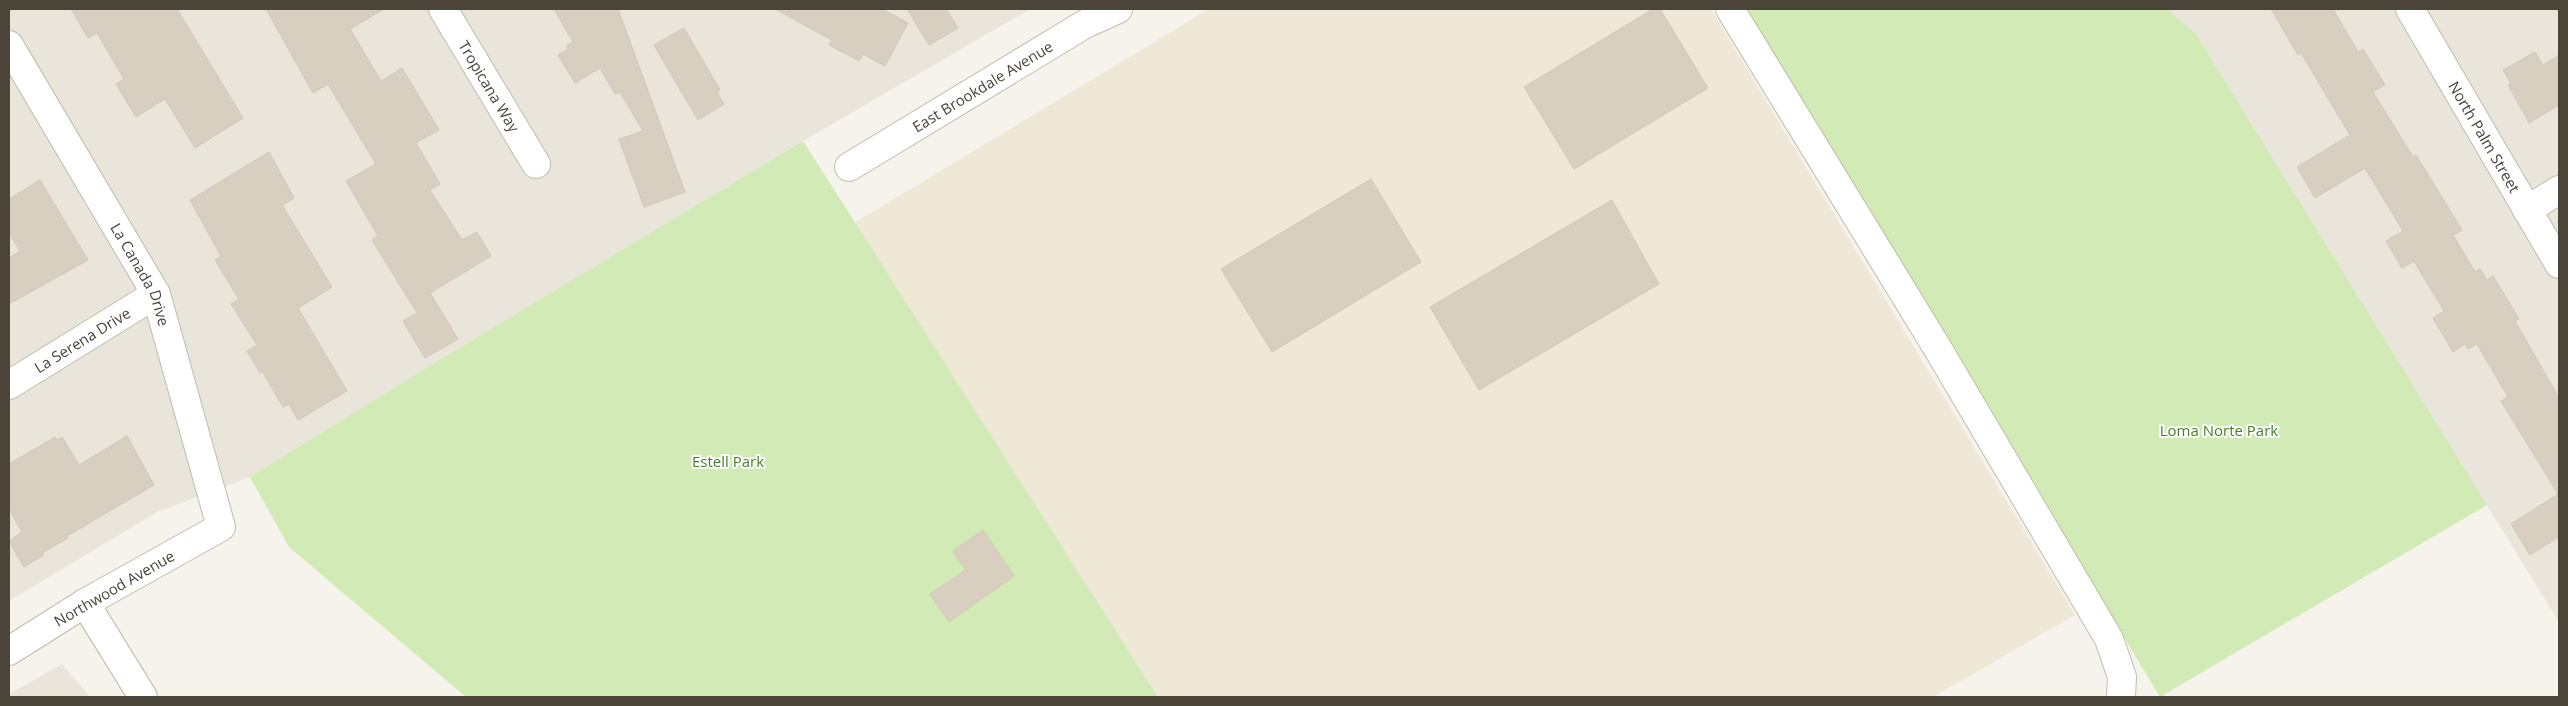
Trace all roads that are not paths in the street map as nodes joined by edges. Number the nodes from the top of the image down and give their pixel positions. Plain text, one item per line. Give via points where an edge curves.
1 (443, 9) edge
2 (1118, 9) edge
3 (1730, 9) edge
4 (2410, 9) edge
5 (9, 45) edge
6 (536, 164) dead end
7 (849, 167) dead end
8 (2559, 190) edge
9 (2527, 210) junction
10 (2559, 264) edge
11 (156, 294) junction
12 (9, 385) edge
13 (220, 527) joint
14 (85, 603) junction
15 (9, 651) edge
16 (143, 697) edge
17 (2121, 697) edge

1 - 6 street, Tropicana Way
2 - 7 street, East Brookdale Avenue via 1085,24
3 - 17 street via 1938,349 2109,639 2122,677
4 - 9 street, North Palm Street
5 - 11 street, La Canada Drive
8 - 9 street
9 - 10 street, North Palm Street
11 - 12 street, La Serena Drive
11 - 13 street, La Canada Drive
13 - 14 street, Northwood Avenue
14 - 15 street, Northwood Avenue
14 - 16 street

